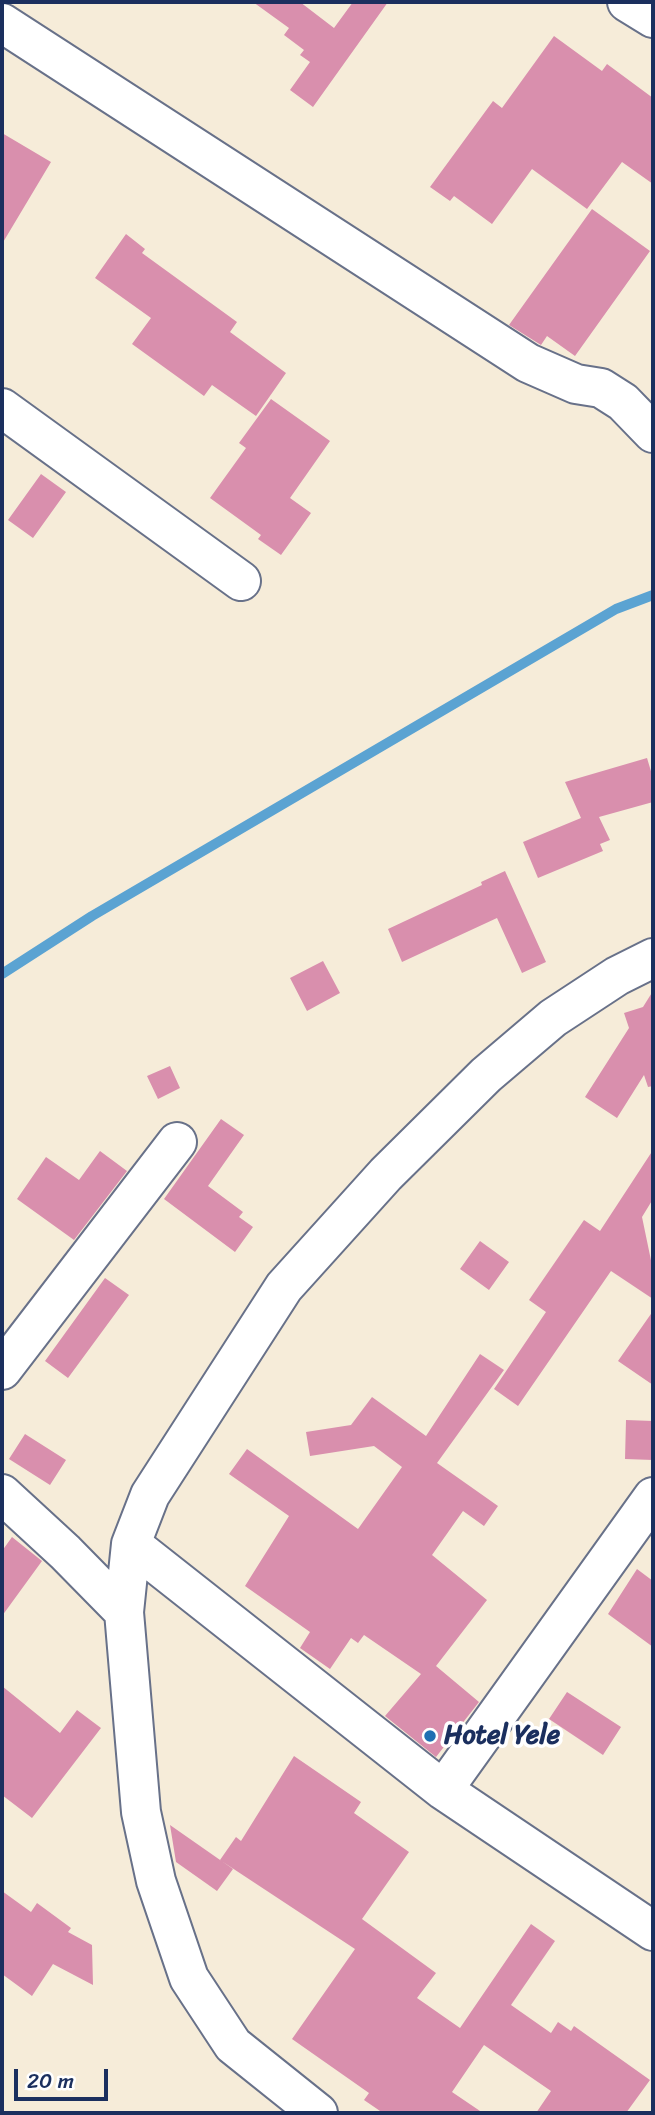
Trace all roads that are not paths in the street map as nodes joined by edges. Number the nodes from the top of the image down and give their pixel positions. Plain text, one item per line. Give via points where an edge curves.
1 (627, 2) edge
2 (653, 18) edge
3 (2, 23) edge
4 (2, 408) edge
5 (653, 433) edge
6 (241, 581) dead end
7 (653, 958) edge
8 (177, 1142) dead end
9 (2, 1370) edge
10 (2, 1494) edge
11 (653, 1497) edge
12 (131, 1544) junction
13 (124, 1612) junction
14 (443, 1790) junction
15 (653, 1931) edge
16 (318, 2113) edge

1 - 2 street
3 - 5 street via 528,363 576,384 601,388 623,402
4 - 6 street
7 - 12 street via 554,1018 496,1067 386,1174 284,1286 150,1495
8 - 9 street
10 - 13 street
11 - 14 street
12 - 13 street
12 - 14 street
13 - 16 street via 142,1812 156,1881 189,1978 233,2045
14 - 15 street

